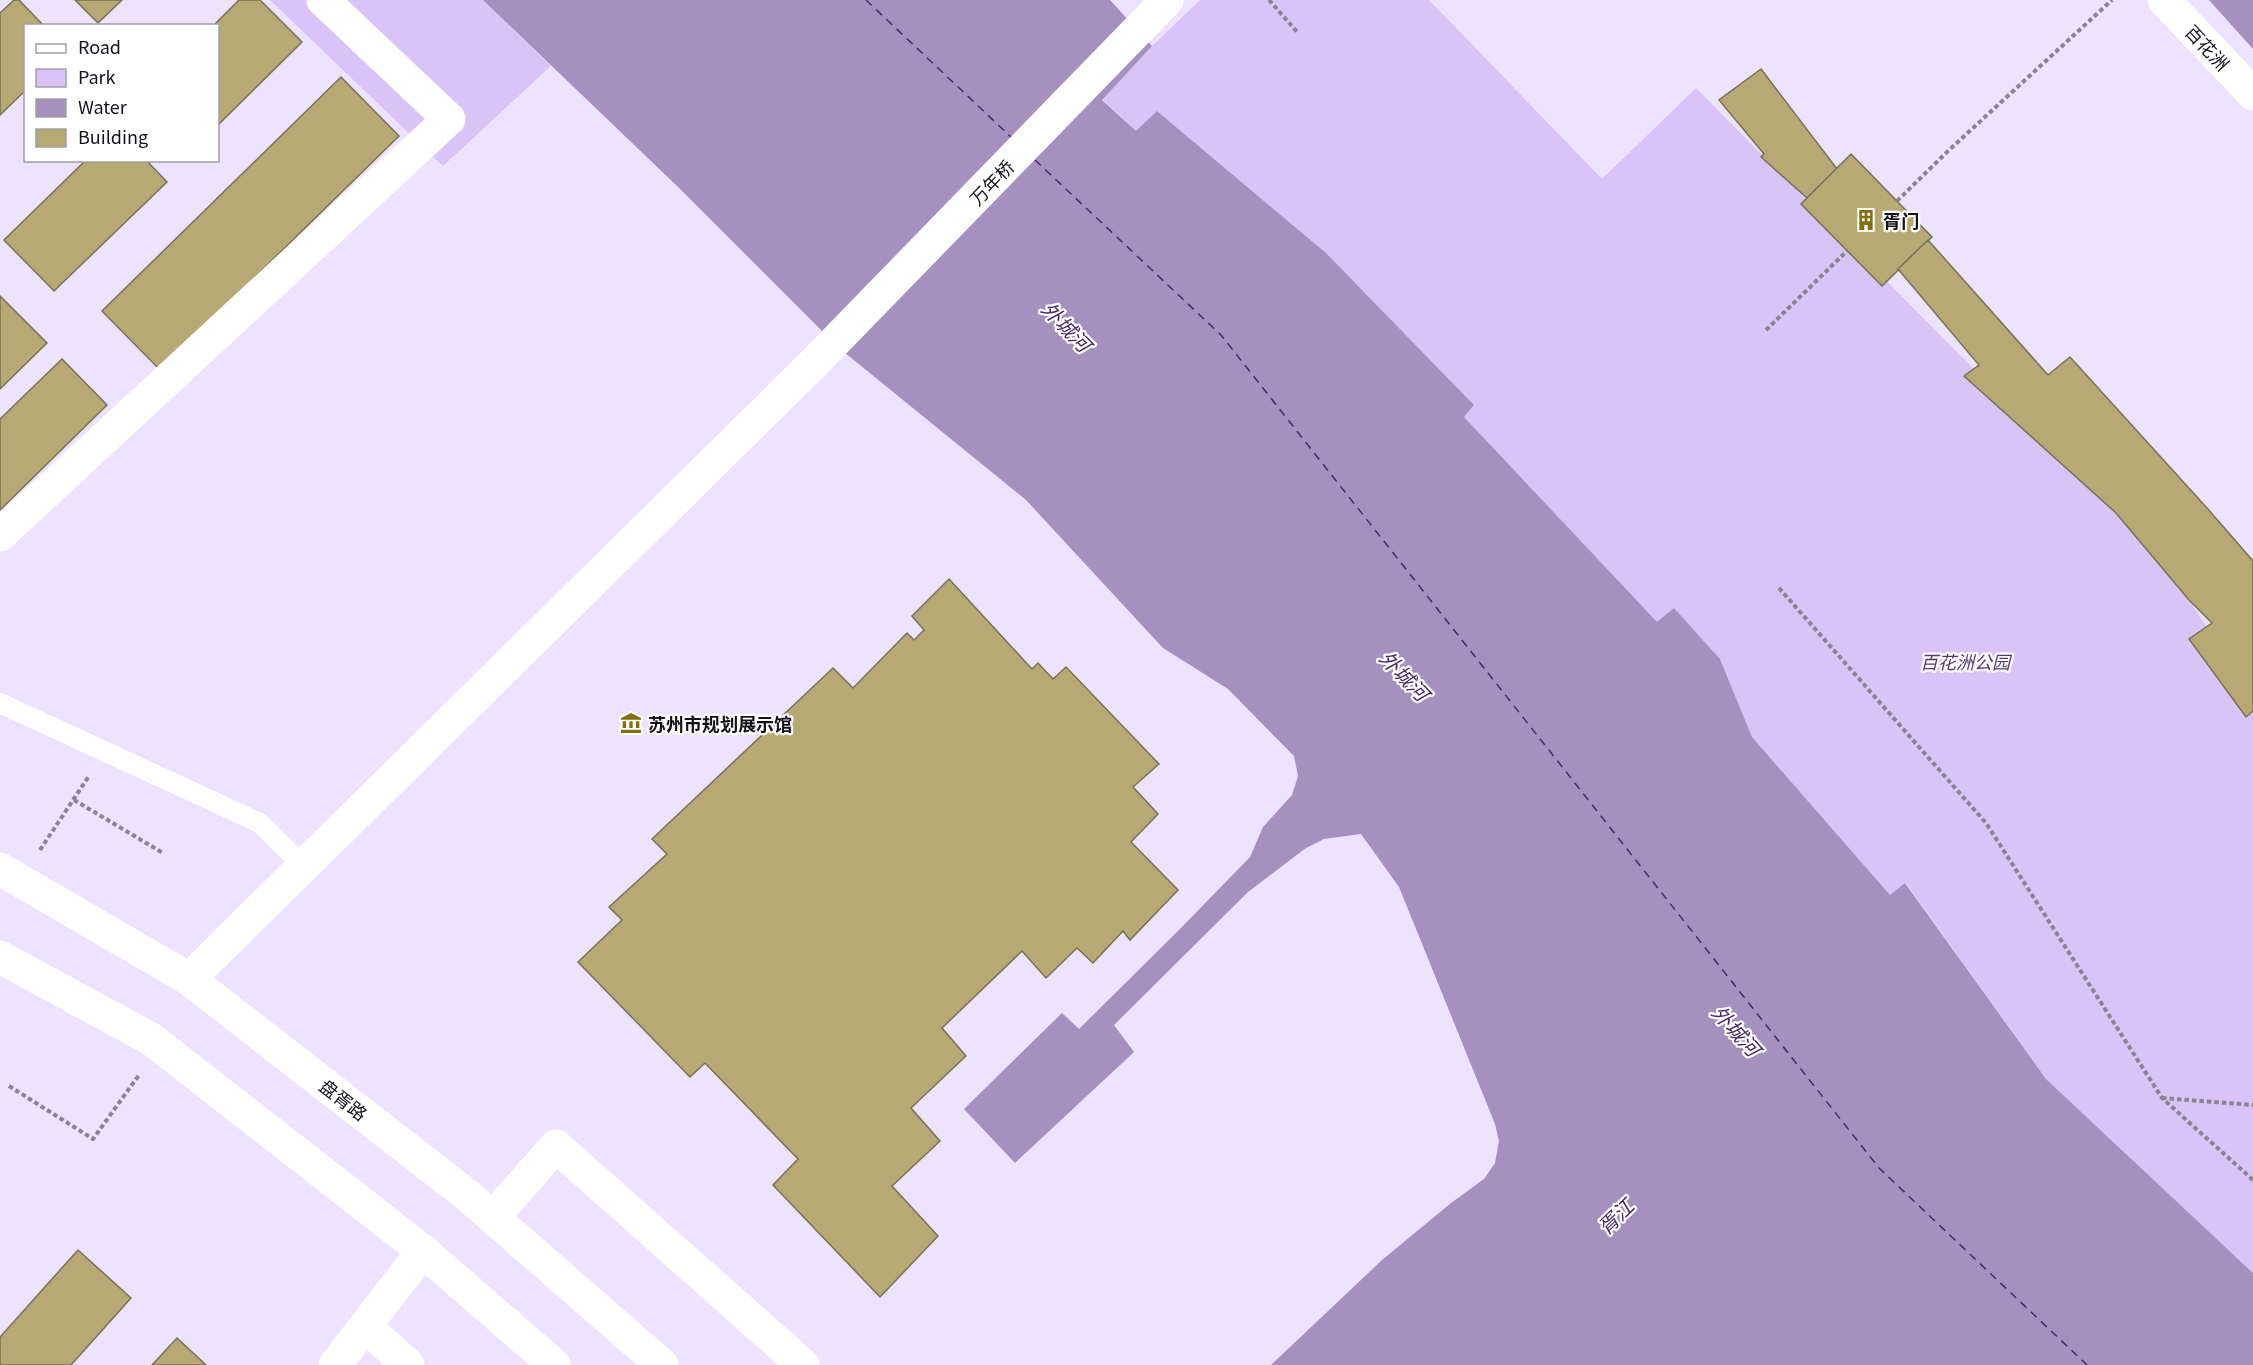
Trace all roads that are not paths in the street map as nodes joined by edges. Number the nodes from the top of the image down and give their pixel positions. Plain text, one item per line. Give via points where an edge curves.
1 (323, 0) edge
2 (1167, 0) edge
3 (2164, 0) edge
4 (2253, 94) edge
5 (0, 535) edge
6 (0, 703) edge
7 (303, 867) junction
8 (10, 874) edge
9 (0, 957) edge
10 (189, 979) junction
11 (493, 1216) junction
12 (423, 1251) junction
13 (365, 1326) junction
14 (543, 1356) edge
15 (334, 1365) edge
16 (408, 1365) edge
17 (662, 1365) edge
18 (802, 1365) edge

1 - 5 street via 449,119
2 - 7 street, 万年桥 via 814,363
3 - 4 street, 百花洲
6 - 7 lane via 260,823
7 - 10 street, 万年桥
8 - 10 street, 盘胥路
9 - 12 street via 152,1039
10 - 11 street, 盘胥路
11 - 17 street, 盘胥路
11 - 18 street via 556,1146
12 - 13 street
12 - 14 street
13 - 15 street
13 - 16 street

